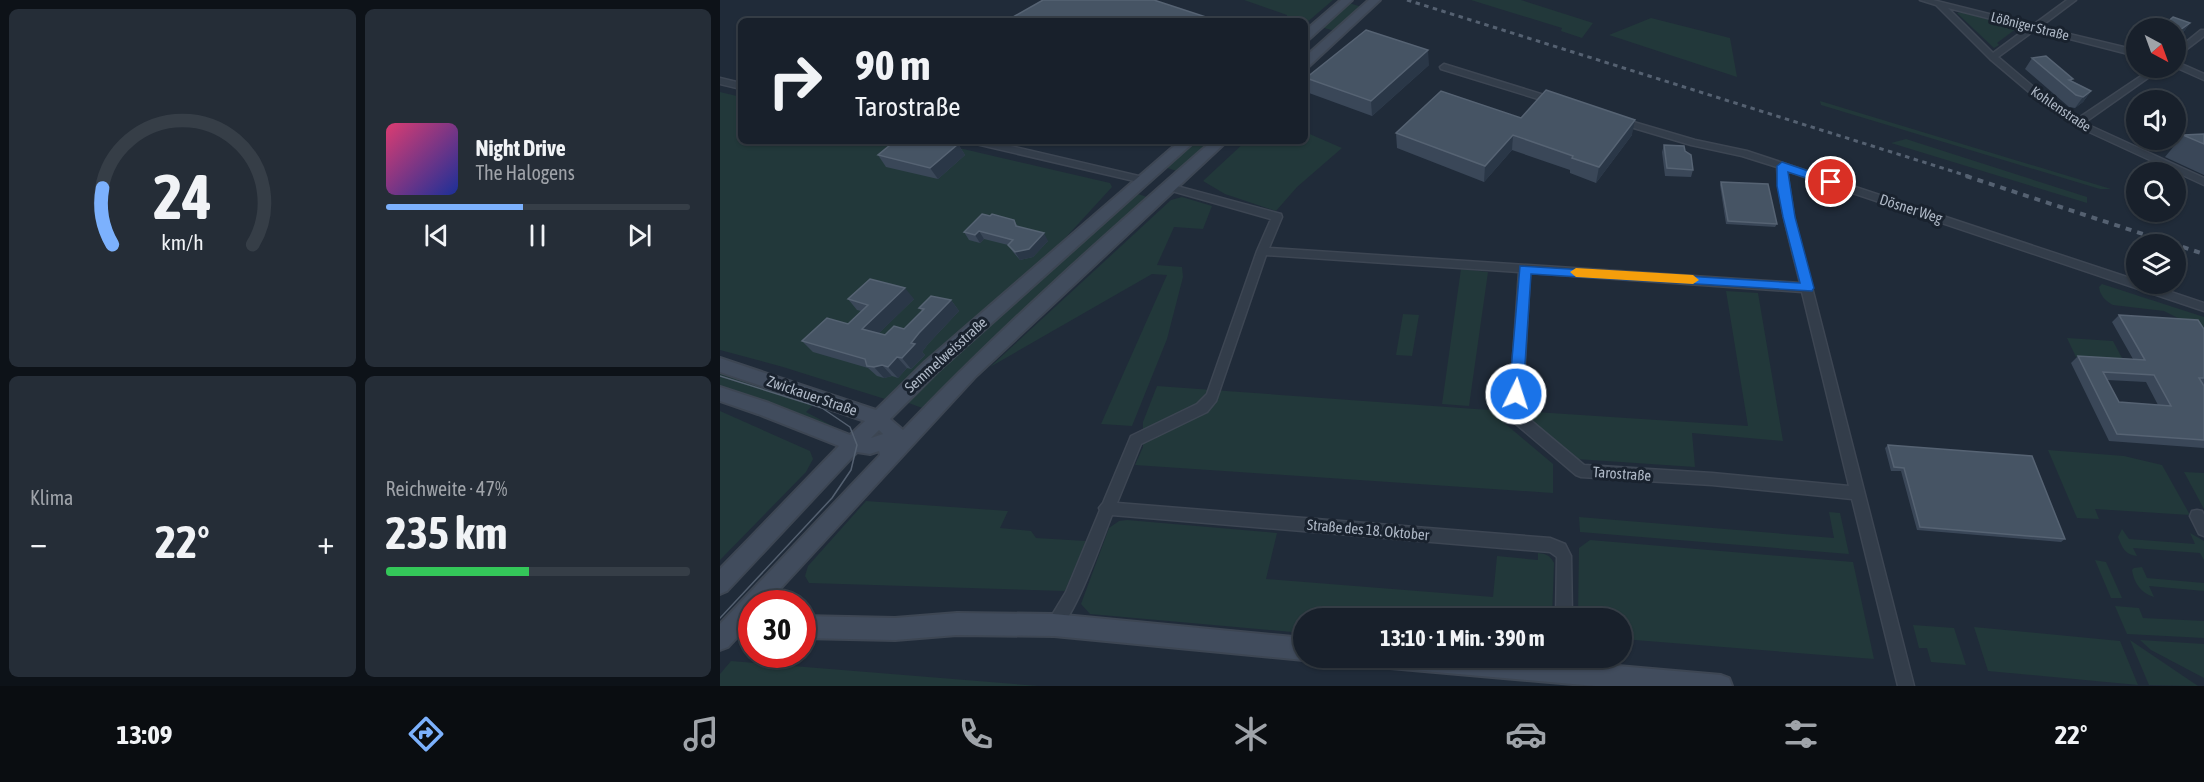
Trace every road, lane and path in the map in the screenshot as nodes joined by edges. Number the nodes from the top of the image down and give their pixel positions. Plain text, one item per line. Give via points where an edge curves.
1 (1347, 0) edge
2 (1375, 0) edge
3 (1924, 0) edge
4 (2072, 0) edge
5 (1939, 4) junction
6 (2034, 27) junction
7 (2204, 32) edge
8 (1308, 34) edge
9 (2186, 46) edge
10 (2126, 50) edge
11 (1994, 57) junction
12 (1308, 60) edge
13 (1444, 67) dead end
14 (2186, 69) edge
15 (2204, 77) edge
16 (2143, 78) edge
17 (720, 81) edge
18 (738, 85) edge
19 (1569, 105) edge
20 (1615, 119) edge
21 (2077, 123) junction
22 (989, 144) edge
23 (1185, 144) edge
24 (1217, 144) edge
25 (1782, 166) junction
26 (1143, 180) junction
27 (2204, 182) edge
28 (1169, 187) junction
29 (1262, 251) junction
30 (1525, 269) junction
31 (1808, 288) junction
32 (2204, 307) edge
33 (720, 364) edge
34 (720, 394) edge
35 (878, 418) junction
36 (911, 431) junction
37 (893, 440) junction
38 (853, 444) junction
39 (881, 464) junction
40 (1859, 493) junction
41 (1106, 508) junction
42 (2197, 516) dead end
43 (2204, 529) edge
44 (720, 584) edge
45 (765, 590) edge
46 (1564, 608) edge
47 (1054, 625) junction
48 (816, 627) edge
49 (1293, 648) edge
50 (1592, 668) edge
51 (1721, 686) edge
52 (1906, 686) edge

1 - 8 main road
2 - 12 main road
3 - 5 street, Lößniger Straße
4 - 6 street
5 - 6 street, Lößniger Straße
5 - 11 street, Kohlenstraße
6 - 10 street, Lößniger Straße
6 - 11 street
7 - 9 street
11 - 21 street, Kohlenstraße
13 - 19 street
14 - 15 street
16 - 21 street
17 - 18 street
20 - 25 street, Dösner Weg
21 - 27 street, Kohlenstraße
22 - 26 street
23 - 26 main road, Semmelweisstraße
24 - 28 main road, Semmelweisstraße
25 - 31 street via 1789,217
25 - 32 street, Dösner Weg
26 - 28 main road
26 - 35 main road, Semmelweisstraße
28 - 29 street via 1277,217
28 - 36 main road, Semmelweisstraße via 970,371
29 - 30 street
29 - 41 street via 1212,398 1202,408 1136,440
30 - 31 street
30 - 40 street, Tarostraße via 1515,415 1581,471
31 - 40 street
33 - 35 main road, Zwickauer Straße
34 - 38 main road, Zwickauer Straße
35 - 37 main road via 893,433
35 - 38 main road, Semmelweisstraße
36 - 37 main road, Zwickauer Straße
36 - 39 main road, Semmelweisstraße
37 - 38 main road, Zwickauer Straße via 870,446
37 - 39 main road
38 - 44 main road, Semmelweisstraße
39 - 45 main road, Semmelweisstraße
40 - 52 street
41 - 46 street, Straße des 18. Oktober via 1550,545 1560,549 1564,556
41 - 47 street via 1071,597
42 - 43 street
47 - 48 main road
47 - 49 main road
50 - 51 main road

